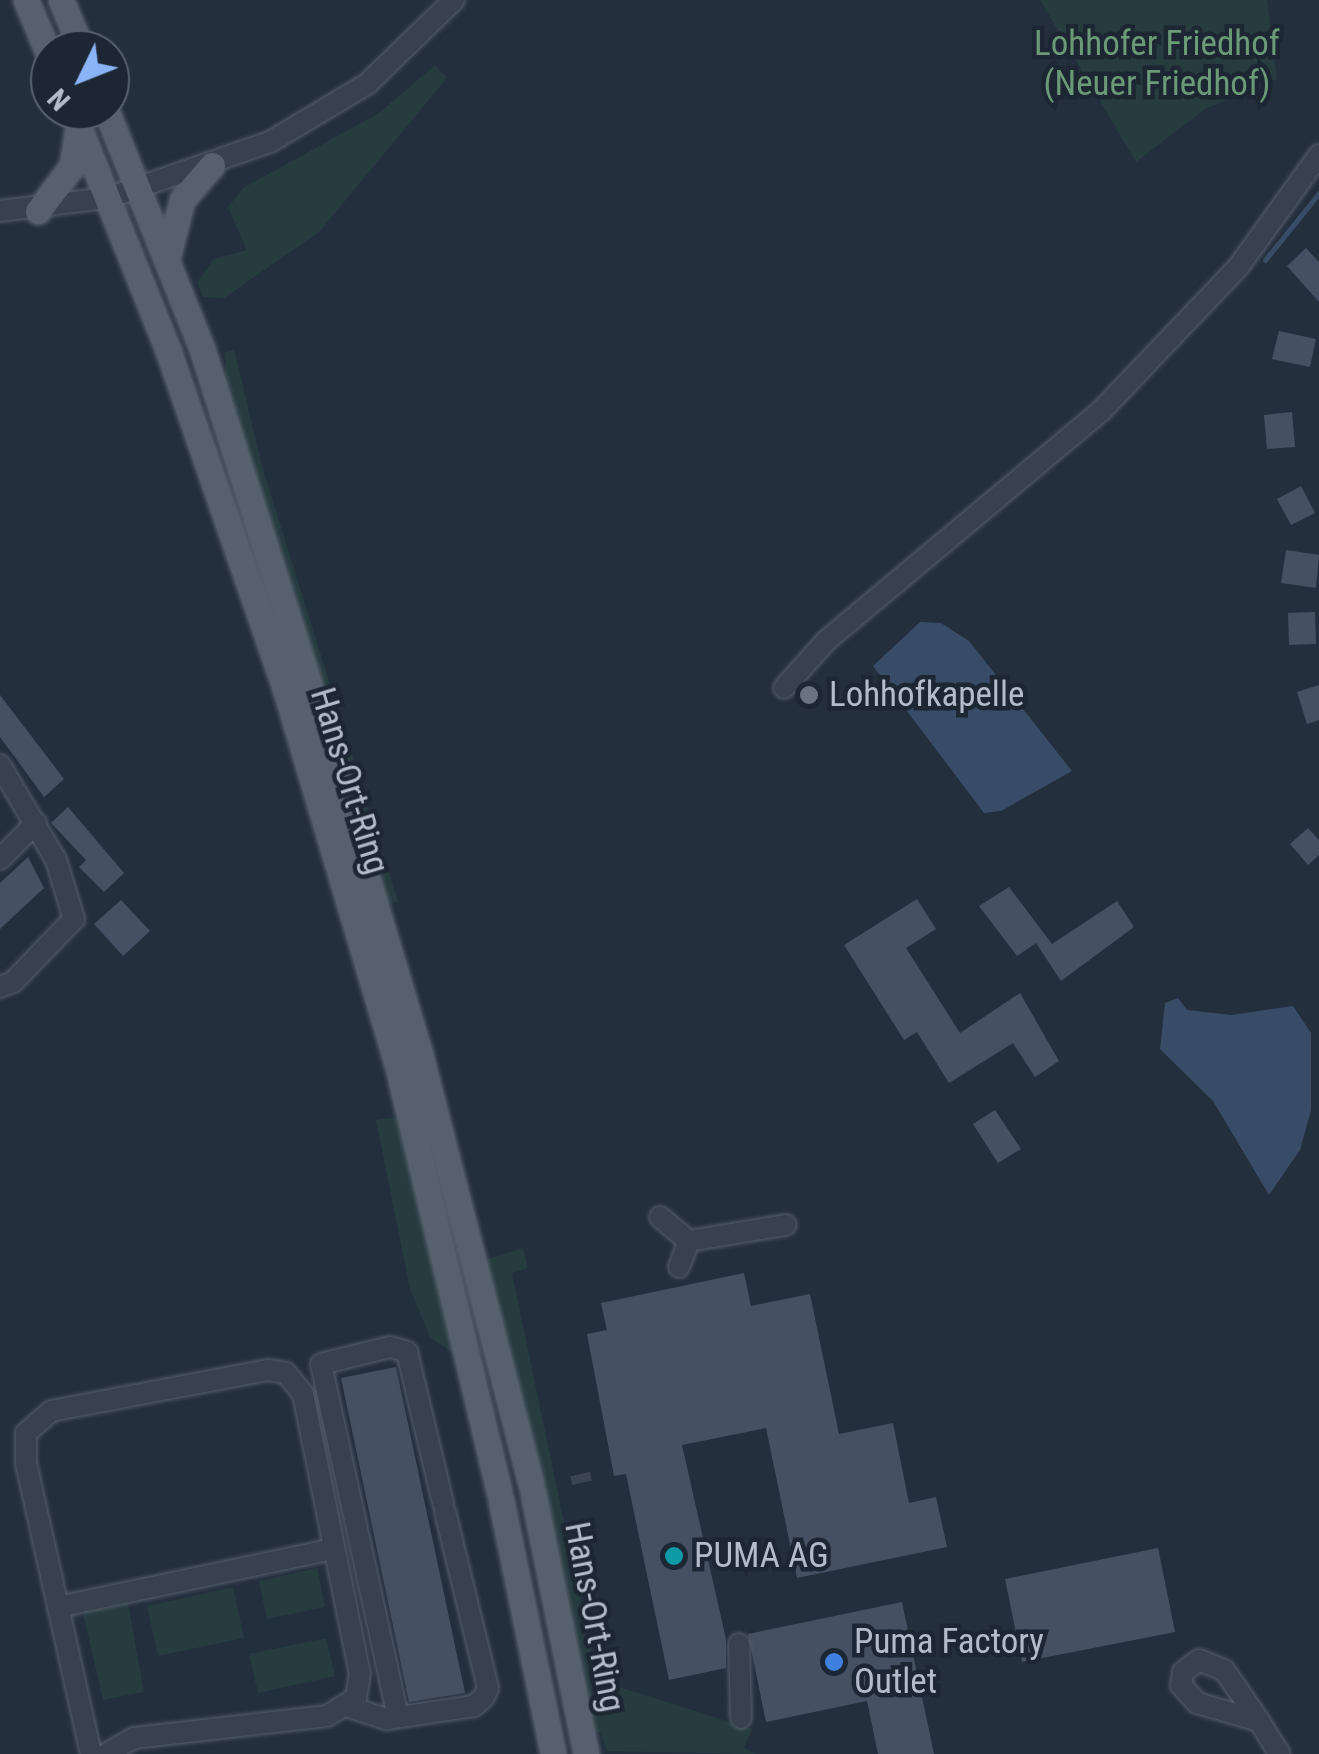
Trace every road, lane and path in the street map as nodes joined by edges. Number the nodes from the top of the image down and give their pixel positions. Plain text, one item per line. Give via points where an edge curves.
1 (26, 0) edge
2 (60, 0) edge
3 (454, 0) edge
4 (39, 30) edge
5 (73, 30) edge
6 (75, 130) edge
7 (81, 130) edge
8 (114, 130) edge
9 (1319, 155) edge
10 (212, 164) junction
11 (138, 187) junction
12 (108, 198) junction
13 (0, 211) edge
14 (38, 211) junction
15 (167, 259) junction
16 (784, 688) dead end
17 (0, 765) edge
18 (36, 823) junction
19 (0, 859) edge
20 (0, 987) edge
21 (660, 1217) dead end
22 (786, 1225) dead end
23 (689, 1241) junction
24 (678, 1267) dead end
25 (333, 1548) junction
26 (58, 1607) junction
27 (739, 1644) dead end
28 (349, 1707) junction
29 (398, 1717) junction
30 (742, 1718) dead end
31 (1259, 1721) dead end
32 (584, 1744) edge
33 (551, 1746) edge
34 (90, 1754) edge
35 (106, 1754) edge
36 (1280, 1754) edge

1 - 4 main road
2 - 5 main road
3 - 10 street via 327,112
6 - 14 main road via 72,166
7 - 12 main road, Hans-Ort-Ring
8 - 11 main road, Hans-Ort-Ring
9 - 16 street via 1239,266 1103,409 826,641
10 - 11 street
10 - 15 main road via 182,200
11 - 12 street
11 - 15 main road, Hans-Ort-Ring
12 - 14 street
12 - 33 main road, Hans-Ort-Ring via 290,707 397,1063 500,1496
13 - 14 street
15 - 32 main road, Hans-Ort-Ring via 302,663 414,1036 532,1489
17 - 18 street
18 - 19 street
18 - 20 street via 68,888 74,919 14,982
21 - 23 street
22 - 23 street
23 - 24 street
25 - 26 street
25 - 26 street via 303,1394 286,1373 268,1370 51,1411 26,1434 26,1463
25 - 28 street via 360,1673
26 - 34 street
27 - 30 street
28 - 29 street via 365,1717
28 - 35 street via 327,1716 134,1738
29 - 29 street via 321,1364 390,1346 407,1352 488,1688 474,1706
31 - 36 street

